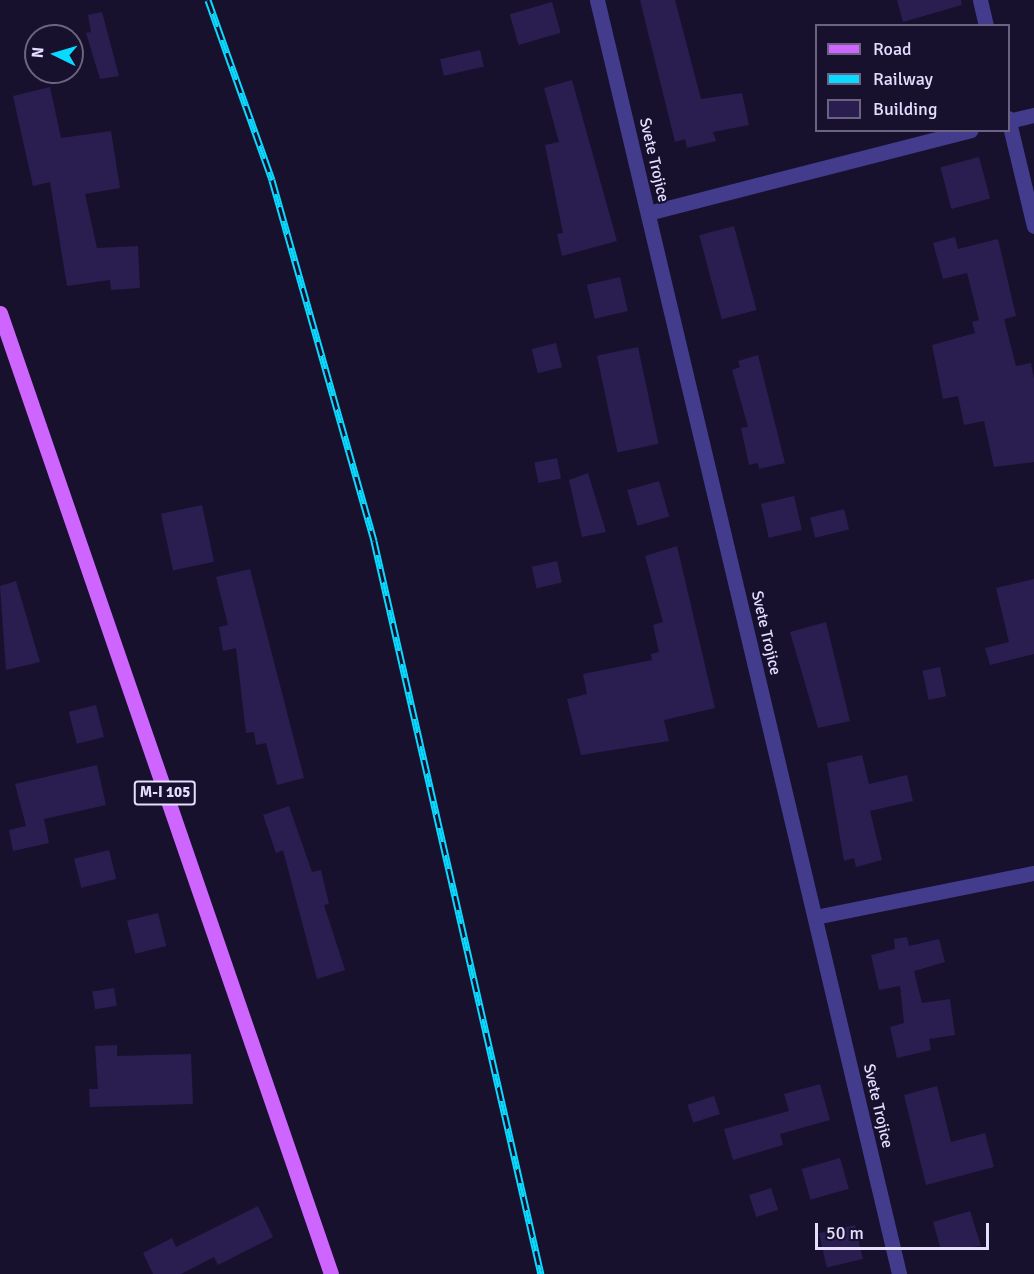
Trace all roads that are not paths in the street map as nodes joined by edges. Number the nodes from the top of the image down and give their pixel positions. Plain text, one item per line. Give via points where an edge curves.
1 (597, 0) edge
2 (980, 0) edge
3 (986, 24) edge
4 (1034, 115) edge
5 (1010, 120) edge
6 (1010, 124) edge
7 (963, 132) edge
8 (648, 213) junction
9 (1034, 226) edge
10 (0, 313) edge
11 (1034, 873) edge
12 (815, 917) junction
13 (331, 1274) edge
14 (899, 1274) edge

1 - 8 street, Svete Trojice
2 - 3 street
4 - 5 street
6 - 9 street
7 - 8 street
8 - 12 street, Svete Trojice
10 - 13 main road, M-I 105
11 - 12 street
12 - 14 street, Svete Trojice

